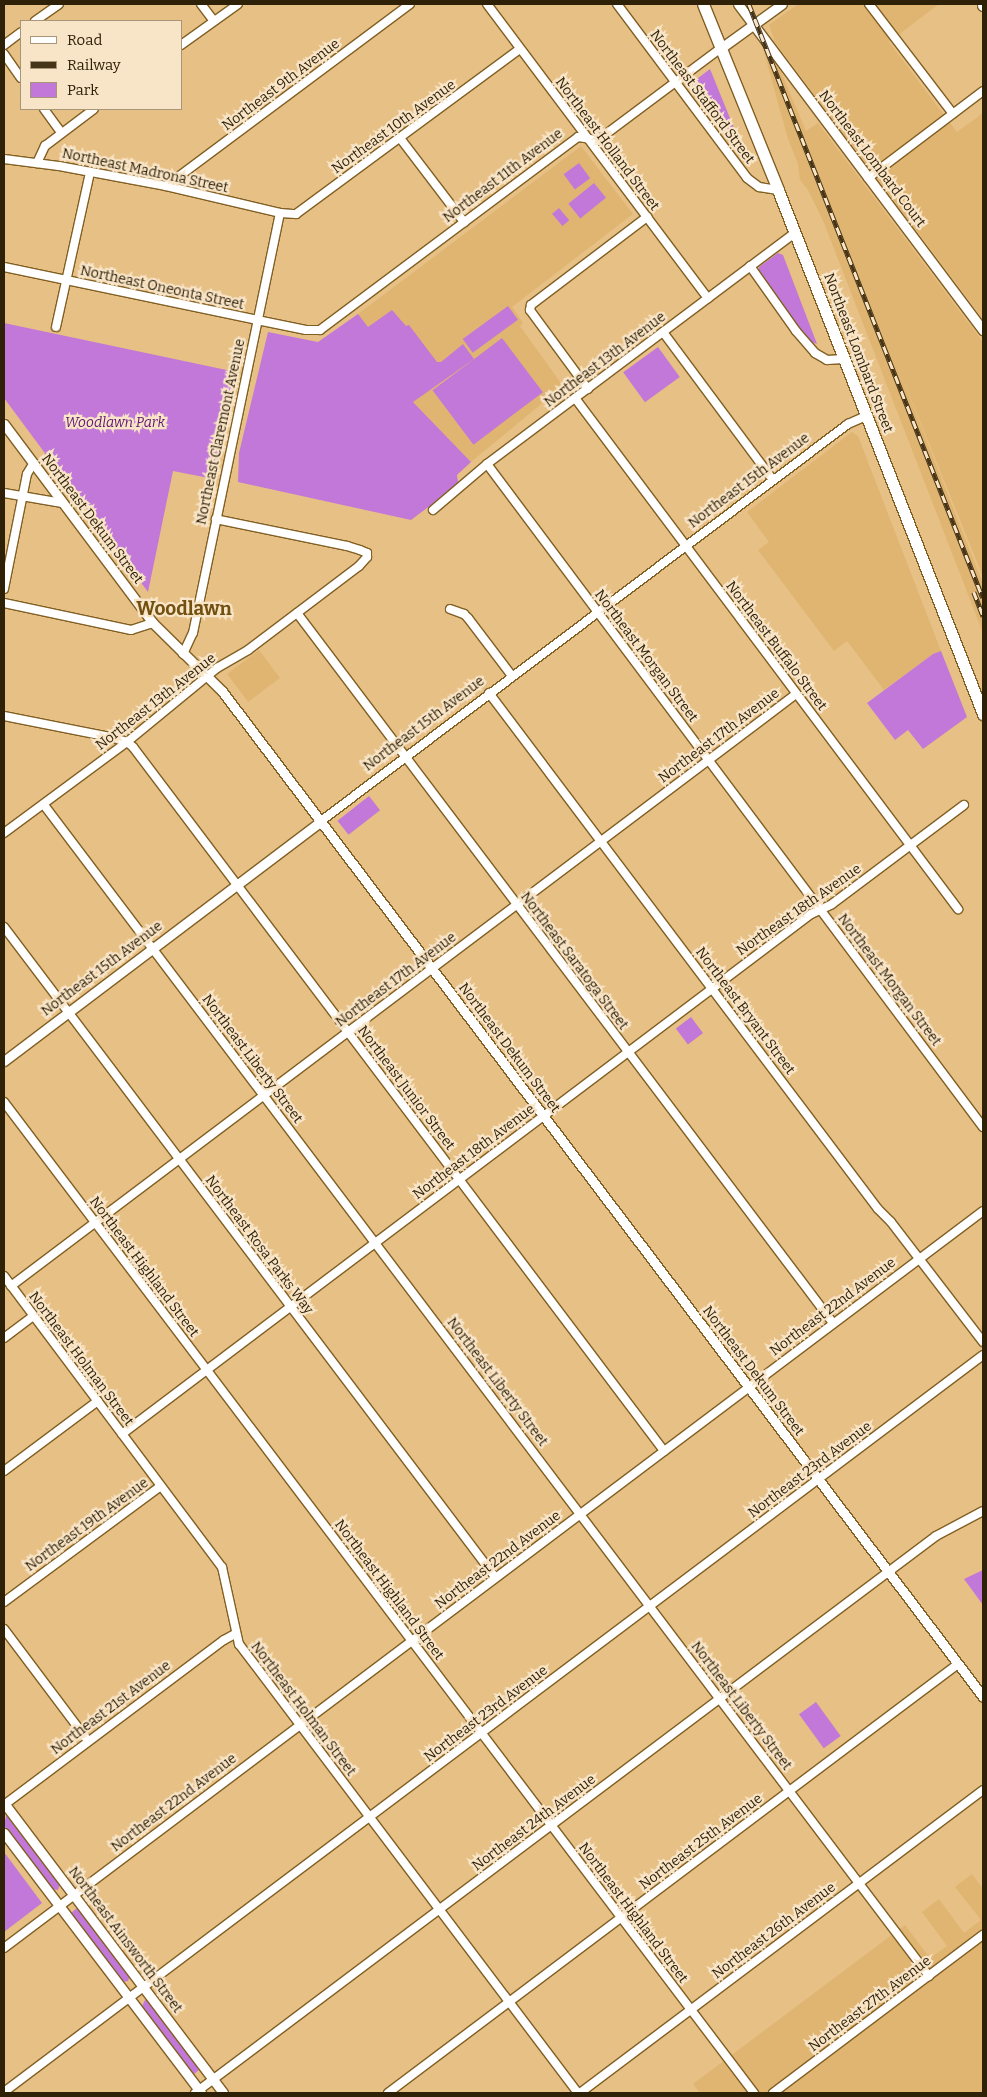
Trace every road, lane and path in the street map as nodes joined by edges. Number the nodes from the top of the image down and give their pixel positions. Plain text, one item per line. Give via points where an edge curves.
1 (58, 4) edge
2 (201, 4) edge
3 (238, 4) edge
4 (410, 4) edge
5 (487, 4) edge
6 (617, 4) edge
7 (703, 4) edge
8 (738, 4) edge
9 (782, 4) edge
10 (869, 4) edge
11 (36, 20) edge
12 (214, 21) junction
13 (753, 25) junction
14 (20, 33) edge
15 (182, 44) edge
16 (4, 45) edge
17 (721, 48) junction
18 (520, 49) junction
19 (4, 54) edge
20 (20, 77) edge
21 (676, 82) junction
22 (983, 90) edge
23 (45, 110) edge
24 (93, 110) edge
25 (953, 114) junction
26 (61, 132) junction
27 (400, 138) junction
28 (587, 138) junction
29 (4, 160) edge
30 (37, 163) junction
31 (90, 172) junction
32 (868, 178) junction
33 (166, 186) junction
34 (778, 190) junction
35 (280, 214) junction
36 (647, 218) junction
37 (464, 222) junction
38 (795, 233) junction
39 (750, 266) junction
40 (4, 267) edge
41 (67, 280) junction
42 (708, 298) junction
43 (258, 320) junction
44 (56, 327) dead end
45 (316, 330) joint
46 (983, 330) edge
47 (664, 332) junction
48 (844, 360) junction
49 (588, 389) junction
50 (575, 398) junction
51 (866, 416) junction
52 (4, 424) edge
53 (33, 464) junction
54 (487, 464) junction
55 (773, 480) junction
56 (4, 493) edge
57 (22, 496) junction
58 (62, 504) junction
59 (433, 510) dead end
60 (216, 519) junction
61 (685, 545) junction
62 (4, 590) edge
63 (4, 603) edge
64 (450, 609) dead end
65 (597, 612) junction
66 (297, 613) junction
67 (153, 623) junction
68 (183, 654) junction
69 (207, 676) junction
70 (512, 676) junction
71 (489, 693) junction
72 (796, 694) junction
73 (983, 714) edge
74 (4, 716) edge
75 (127, 742) junction
76 (405, 757) junction
77 (708, 760) junction
78 (44, 805) junction
79 (964, 805) dead end
80 (321, 820) junction
81 (5, 830) edge
82 (600, 841) junction
83 (910, 846) junction
84 (237, 885) junction
85 (516, 904) junction
86 (820, 909) junction
87 (958, 909) dead end
88 (4, 927) edge
89 (153, 949) junction
90 (432, 968) junction
91 (712, 988) junction
92 (68, 1012) junction
93 (348, 1032) junction
94 (628, 1052) junction
95 (4, 1061) edge
96 (264, 1095) junction
97 (4, 1102) edge
98 (543, 1116) junction
99 (983, 1127) edge
100 (179, 1159) junction
101 (459, 1179) junction
102 (983, 1211) edge
103 (94, 1222) junction
104 (375, 1243) junction
105 (918, 1259) junction
106 (4, 1276) edge
107 (11, 1286) junction
108 (290, 1306) junction
109 (33, 1316) junction
110 (833, 1323) junction
111 (4, 1338) edge
112 (983, 1342) edge
113 (983, 1355) edge
114 (206, 1370) junction
115 (748, 1387) junction
116 (98, 1402) junction
117 (122, 1434) junction
118 (664, 1451) junction
119 (4, 1471) edge
120 (818, 1479) junction
121 (161, 1486) junction
122 (983, 1511) edge
123 (580, 1514) junction
124 (888, 1572) junction
125 (495, 1577) junction
126 (4, 1602) edge
127 (650, 1606) junction
128 (4, 1629) edge
129 (235, 1634) junction
130 (411, 1640) junction
131 (958, 1664) junction
132 (983, 1697) edge
133 (720, 1698) junction
134 (298, 1725) junction
135 (481, 1733) junction
136 (88, 1741) junction
137 (983, 1790) edge
138 (790, 1791) junction
139 (4, 1804) edge
140 (369, 1818) junction
141 (551, 1826) junction
142 (4, 1833) edge
143 (859, 1883) junction
144 (73, 1895) junction
145 (59, 1906) junction
146 (439, 1910) junction
147 (621, 1918) junction
148 (983, 1935) edge
149 (4, 1948) edge
150 (929, 1976) junction
151 (143, 1988) junction
152 (129, 1998) junction
153 (509, 2002) junction
154 (691, 2009) junction
155 (213, 2080) junction
156 (4, 2092) edge
157 (198, 2092) edge
158 (223, 2093) edge
159 (388, 2093) edge
160 (579, 2093) edge
161 (754, 2093) edge
162 (773, 2093) edge

1 - 11 street
2 - 12 street
3 - 12 street
4 - 33 street, Northeast 9th Avenue
5 - 18 street, Northeast Holland Street
6 - 21 street, Northeast Stafford Street
7 - 17 main road, Northeast Lombard Street
8 - 13 street, Northeast Lombard Court
9 - 13 street, Northeast 11th Avenue
10 - 25 street
12 - 15 street
13 - 17 street, Northeast 11th Avenue
13 - 32 street, Northeast Lombard Court
14 - 16 street
17 - 21 street, Northeast 11th Avenue
17 - 34 main road, Northeast Lombard Street
18 - 27 street, Northeast 10th Avenue
18 - 28 street, Northeast Holland Street
19 - 20 street
21 - 28 street, Northeast 11th Avenue via 598,140
21 - 34 street, Northeast Stafford Street via 746,178 759,187
22 - 25 street
23 - 26 street
24 - 26 street
25 - 32 street
26 - 30 street via 45,146
27 - 35 street, Northeast 10th Avenue via 296,214
27 - 37 street
28 - 36 street, Northeast Holland Street
28 - 37 street, Northeast 11th Avenue via 578,136
29 - 30 street, Northeast Madrona Street
30 - 31 street, Northeast Madrona Street
31 - 33 street, Northeast Madrona Street
31 - 41 street
32 - 46 street, Northeast Lombard Court
33 - 35 street, Northeast Madrona Street
34 - 38 main road, Northeast Lombard Street
35 - 43 street, Northeast Claremont Avenue
36 - 42 street, Northeast Holland Street
36 - 49 street via 531,305 530,310
37 - 45 street, Northeast 11th Avenue via 323,328
38 - 39 street, Northeast 13th Avenue
38 - 48 main road, Northeast Lombard Street
39 - 42 street, Northeast 13th Avenue
39 - 48 street via 815,353 827,360
40 - 41 street, Northeast Oneonta Street
41 - 43 street, Northeast Oneonta Street
41 - 44 street
42 - 47 street, Northeast 13th Avenue
43 - 45 street, Northeast Oneonta Street
43 - 60 street, Northeast Claremont Avenue
47 - 49 street, Northeast 13th Avenue
47 - 55 street
48 - 51 main road, Northeast Lombard Street
49 - 50 street, Northeast 13th Avenue
50 - 54 street, Northeast 13th Avenue
50 - 61 street, Northeast Buffalo Street
51 - 55 street, Northeast 15th Avenue via 848,424
51 - 73 main road, Northeast Lombard Street
52 - 53 street, Northeast Dekum Street
53 - 57 street
53 - 58 street, Northeast Dekum Street
54 - 59 street, Northeast 13th Avenue
54 - 65 street, Northeast Morgan Street
55 - 61 street, Northeast 15th Avenue
56 - 57 street
57 - 58 street
57 - 62 street
58 - 67 street, Northeast Dekum Street
60 - 66 street, Northeast 13th Avenue via 347,546 367,554 359,566
60 - 68 street, Northeast Claremont Avenue via 193,633
61 - 65 street, Northeast 15th Avenue
61 - 72 street, Northeast Buffalo Street
63 - 67 street via 132,630
64 - 70 street via 468,618
65 - 70 street, Northeast 15th Avenue
65 - 77 street, Northeast Morgan Street
66 - 69 street, Northeast 13th Avenue
66 - 76 street, Northeast Saratoga Street
67 - 68 street, Northeast Dekum Street
68 - 69 street, Northeast Dekum Street
69 - 75 street, Northeast 13th Avenue
69 - 80 street, Northeast Dekum Street
70 - 71 street, Northeast 15th Avenue
71 - 76 street, Northeast 15th Avenue
71 - 82 street, Northeast Bryant Street
72 - 77 street, Northeast 17th Avenue
72 - 83 street, Northeast Buffalo Street
74 - 75 street
75 - 78 street, Northeast 13th Avenue
75 - 84 street, Northeast Junior Street
76 - 80 street, Northeast 15th Avenue
76 - 85 street, Northeast Saratoga Street
77 - 82 street, Northeast 17th Avenue
77 - 86 street, Northeast Morgan Street
78 - 81 street, Northeast 13th Avenue
78 - 89 street, Northeast Liberty Street
79 - 83 street, Northeast 18th Avenue
80 - 84 street, Northeast 15th Avenue
80 - 90 street, Northeast Dekum Street
82 - 85 street, Northeast 17th Avenue
82 - 91 street, Northeast Bryant Street
83 - 86 street, Northeast 18th Avenue via 832,904
83 - 87 street, Northeast Buffalo Street
84 - 89 street, Northeast 15th Avenue
84 - 93 street, Northeast Junior Street
85 - 90 street, Northeast 17th Avenue
85 - 94 street, Northeast Saratoga Street
86 - 91 street, Northeast 18th Avenue
86 - 99 street, Northeast Morgan Street
88 - 92 street, Northeast Rosa Parks Way
89 - 92 street, Northeast 15th Avenue
89 - 96 street, Northeast Liberty Street
90 - 93 street, Northeast 17th Avenue
90 - 98 street, Northeast Dekum Street
91 - 94 street, Northeast 18th Avenue
91 - 105 street, Northeast Bryant Street
92 - 95 street, Northeast 15th Avenue
92 - 100 street, Northeast Rosa Parks Way
93 - 96 street, Northeast 17th Avenue
93 - 101 street, Northeast Junior Street
94 - 98 street, Northeast 18th Avenue
94 - 110 street, Northeast Saratoga Street
96 - 100 street, Northeast 17th Avenue
96 - 104 street, Northeast Liberty Street
97 - 103 street, Northeast Highland Street
98 - 101 street, Northeast 18th Avenue
98 - 115 street, Northeast Dekum Street
100 - 103 street, Northeast 17th Avenue
100 - 108 street, Northeast Rosa Parks Way
101 - 104 street, Northeast 18th Avenue
101 - 118 street, Northeast Junior Street
102 - 105 street, Northeast 22nd Avenue
103 - 107 street, Northeast 17th Avenue
103 - 114 street, Northeast Highland Street
104 - 108 street, Northeast 18th Avenue
104 - 123 street, Northeast Liberty Street
105 - 110 street, Northeast 22nd Avenue
105 - 112 street, Northeast Bryant Street
106 - 107 street, Northeast Holman Street
107 - 109 street, Northeast Holman Street
108 - 114 street, Northeast 18th Avenue
108 - 125 street, Northeast Rosa Parks Way
109 - 111 street
109 - 116 street, Northeast Holman Street
110 - 115 street, Northeast 22nd Avenue
113 - 120 street, Northeast 23rd Avenue
114 - 117 street, Northeast 18th Avenue
114 - 130 street, Northeast Highland Street
115 - 118 street, Northeast 22nd Avenue
115 - 120 street, Northeast Dekum Street
116 - 117 street, Northeast Holman Street
116 - 119 street
117 - 121 street, Northeast Holman Street
118 - 123 street, Northeast 22nd Avenue
120 - 124 street, Northeast Dekum Street
120 - 127 street, Northeast 23rd Avenue
121 - 126 street, Northeast 19th Avenue
121 - 129 street, Northeast Holman Street via 224,1571
122 - 124 street via 950,1527
123 - 125 street, Northeast 22nd Avenue
123 - 127 street, Northeast Liberty Street
124 - 131 street, Northeast Dekum Street
124 - 133 street, Northeast 24th Avenue
125 - 130 street, Northeast 22nd Avenue
127 - 133 street, Northeast Liberty Street
127 - 135 street, Northeast 23rd Avenue
128 - 136 street
129 - 134 street, Northeast Holman Street
129 - 136 street, Northeast 21st Avenue
130 - 134 street, Northeast 22nd Avenue
130 - 135 street, Northeast Highland Street
131 - 132 street, Northeast Dekum Street
131 - 138 street, Northeast 25th Avenue
133 - 138 street, Northeast Liberty Street
133 - 141 street, Northeast 24th Avenue
134 - 140 street, Northeast Holman Street
134 - 144 street, Northeast 22nd Avenue
135 - 140 street, Northeast 23rd Avenue
135 - 141 street, Northeast Highland Street
136 - 139 street, Northeast 21st Avenue
137 - 143 street, Northeast 26th Avenue
138 - 143 street, Northeast Liberty Street
138 - 147 street, Northeast 25th Avenue
139 - 144 street, Northeast Ainsworth Street
140 - 146 street, Northeast Holman Street
140 - 151 street, Northeast 23rd Avenue
141 - 146 street, Northeast 24th Avenue
141 - 147 street, Northeast Highland Street
142 - 145 street
143 - 150 street, Northeast Liberty Street
143 - 154 street, Northeast 26th Avenue
144 - 145 street, Northeast 22nd Avenue
144 - 151 street, Northeast Ainsworth Street
145 - 149 street, Northeast 22nd Avenue
145 - 152 street
146 - 153 street, Northeast Holman Street
146 - 155 street, Northeast 24th Avenue
147 - 153 street, Northeast 25th Avenue
147 - 154 street, Northeast Highland Street
148 - 150 street, Northeast 27th Avenue
150 - 162 street, Northeast 27th Avenue
151 - 152 street, Northeast 23rd Avenue
151 - 155 street, Northeast Ainsworth Street
152 - 156 street, Northeast 23rd Avenue
152 - 157 street
153 - 159 street, Northeast 25th Avenue
153 - 160 street, Northeast Holman Street
154 - 160 street, Northeast 26th Avenue
154 - 161 street, Northeast Highland Street
155 - 157 street, Northeast 24th Avenue
155 - 158 street, Northeast Ainsworth Street

